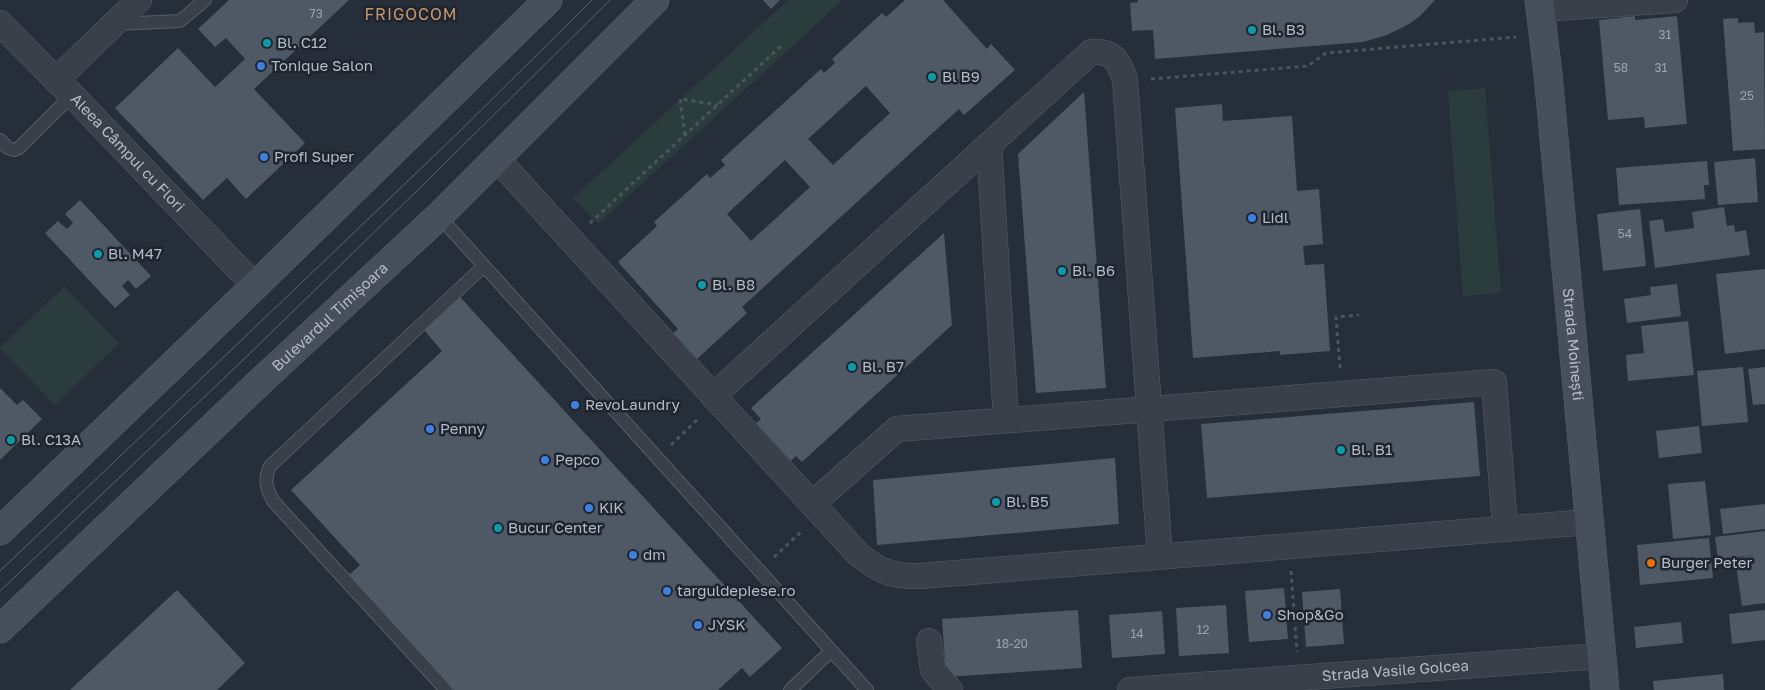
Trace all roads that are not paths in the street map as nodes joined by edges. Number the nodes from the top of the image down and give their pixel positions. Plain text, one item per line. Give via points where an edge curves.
1 (139, 0) edge
2 (205, 0) edge
3 (548, 0) edge
4 (656, 0) edge
5 (1675, 0) edge
6 (1542, 15) edge
7 (0, 22) edge
8 (114, 24) junction
9 (64, 88) junction
10 (0, 140) edge
11 (989, 144) junction
12 (497, 159) junction
13 (439, 216) junction
14 (484, 266) junction
15 (255, 286) junction
16 (716, 398) junction
17 (1150, 408) junction
18 (1006, 419) junction
19 (817, 509) junction
20 (1589, 522) junction
21 (1505, 528) junction
22 (0, 531) edge
23 (1160, 557) junction
24 (0, 629) edge
25 (929, 642) dead end
26 (831, 651) junction
27 (1602, 656) junction
28 (446, 690) edge
29 (790, 690) edge
30 (867, 690) edge
31 (950, 690) edge
32 (1130, 690) edge
33 (1604, 690) edge

1 - 8 street
2 - 8 lane via 180,21
3 - 15 main road
4 - 12 main road, Bulevardul Timișoara
5 - 6 street
6 - 20 main road, Strada Moinești
7 - 9 street, Aleea Câmpul cu Flori
8 - 9 street
9 - 10 lane via 19,148 8,148
9 - 15 street, Aleea Câmpul cu Flori
11 - 16 street
11 - 17 street via 1091,52 1110,54 1116,59 1125,80
11 - 18 street
12 - 13 main road, Bulevardul Timișoara
12 - 16 street
13 - 14 lane
13 - 24 main road, Bulevardul Timișoara
14 - 26 lane
14 - 28 lane via 266,473 266,484 273,501
15 - 22 main road
16 - 19 street
17 - 18 street
17 - 21 street via 1494,382
17 - 23 street
18 - 19 street via 897,428
19 - 23 street via 872,566 902,577
20 - 21 street
20 - 27 main road, Strada Moinești
21 - 23 street
25 - 31 street via 932,670
26 - 29 lane
26 - 30 lane
27 - 32 street, Strada Vasile Golcea
27 - 33 main road, Strada Moinești

